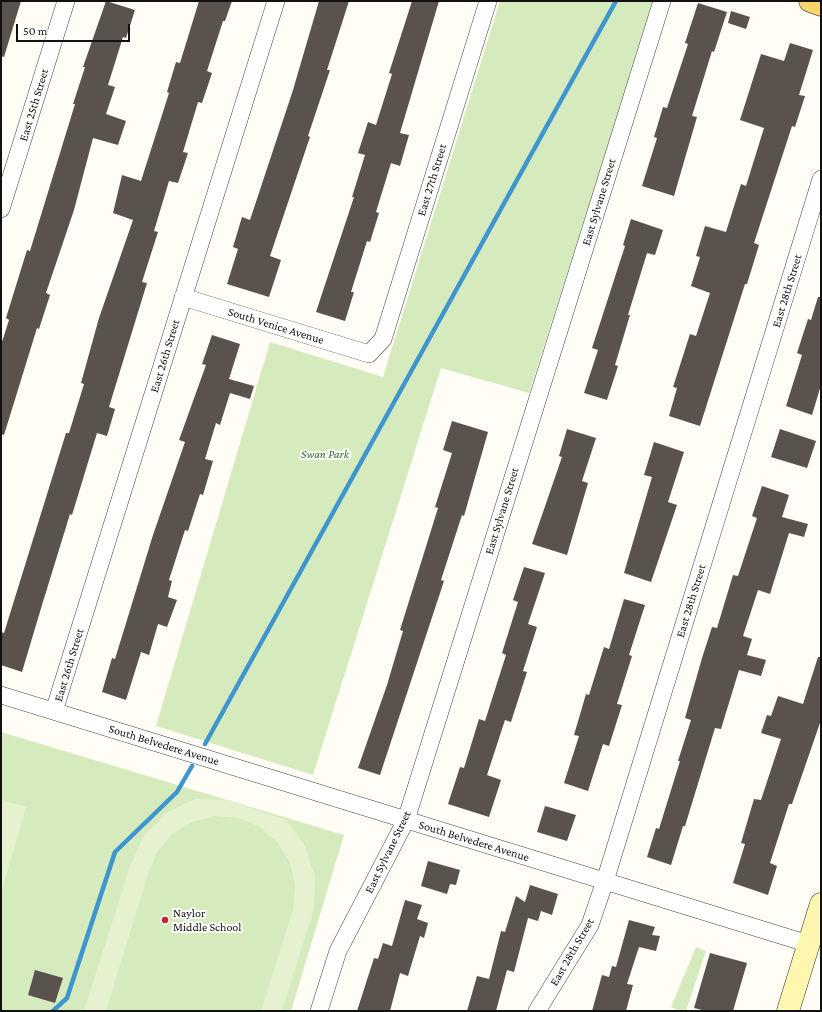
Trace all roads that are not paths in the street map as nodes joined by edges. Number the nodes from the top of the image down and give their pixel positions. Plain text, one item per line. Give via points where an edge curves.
1 (66, 1) edge
2 (276, 1) edge
3 (488, 1) edge
4 (662, 1) edge
5 (810, 1) edge
6 (821, 5) edge
7 (821, 179) edge
8 (1, 209) edge
9 (183, 298) junction
10 (369, 354) joint
11 (1, 694) edge
12 (54, 711) junction
13 (406, 820) junction
14 (605, 881) junction
15 (821, 904) edge
16 (809, 944) junction
17 (319, 1011) edge
18 (537, 1011) edge
19 (788, 1011) edge

1 - 8 street, East 25th Street
2 - 9 street, East 26th Street
3 - 10 street, East 27th Street via 383,340
4 - 13 street, East Sylvane Street
5 - 6 main road
7 - 14 street, East 28th Street
9 - 10 street, South Venice Avenue
9 - 12 street, East 26th Street
11 - 12 street, South Belvedere Avenue
12 - 13 street, South Belvedere Avenue
13 - 14 street, South Belvedere Avenue
13 - 17 street, East Sylvane Street via 338,951
14 - 16 street, South Belvedere Avenue
14 - 18 street, East 28th Street via 590,925
15 - 16 street
16 - 19 street

